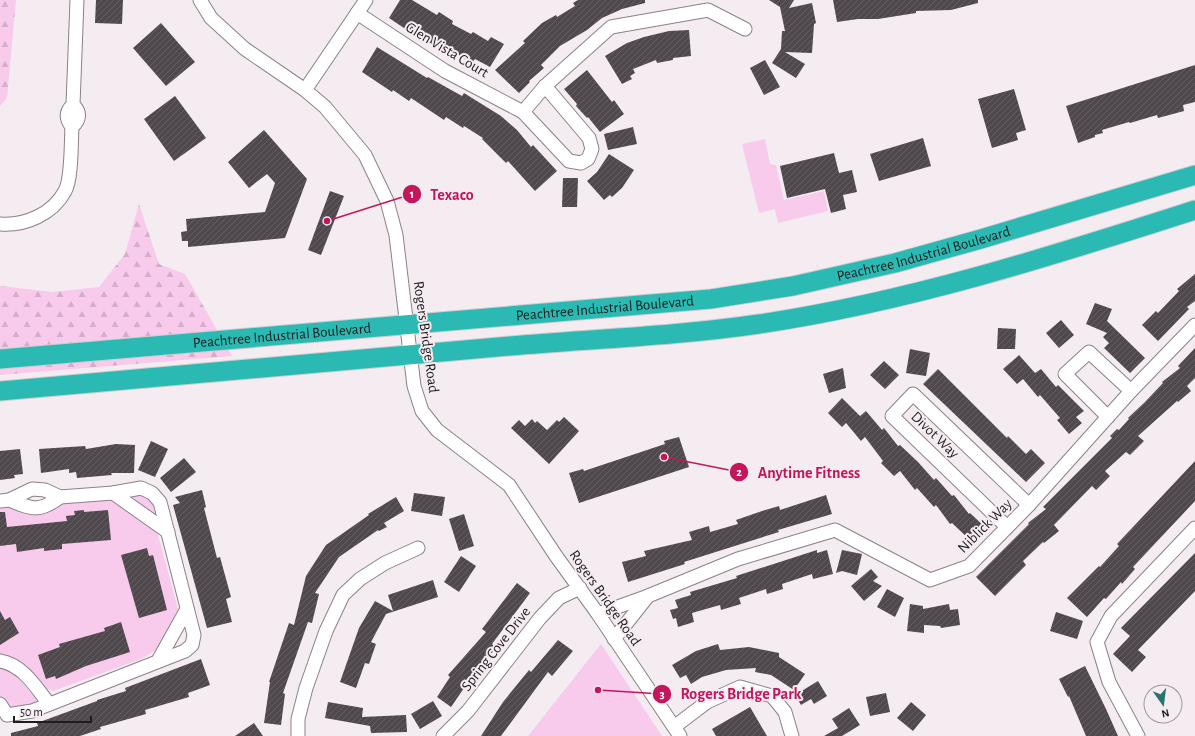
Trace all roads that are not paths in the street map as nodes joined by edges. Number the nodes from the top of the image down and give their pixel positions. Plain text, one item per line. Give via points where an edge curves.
1 (77, 0) edge
2 (200, 0) edge
3 (366, 0) edge
4 (357, 13) junction
5 (745, 28) dead end
6 (545, 86) junction
7 (305, 90) junction
8 (523, 112) junction
9 (1195, 175) edge
10 (1195, 210) edge
11 (0, 224) edge
12 (406, 324) junction
13 (1195, 325) edge
14 (411, 355) junction
15 (0, 359) edge
16 (1131, 391) junction
17 (0, 392) edge
18 (1108, 417) junction
19 (113, 492) junction
20 (60, 497) junction
21 (4, 501) edge
22 (1029, 505) junction
23 (1008, 527) junction
24 (1195, 528) edge
25 (168, 532) junction
26 (418, 548) dead end
27 (580, 588) junction
28 (648, 596) junction
29 (187, 609) junction
30 (598, 614) junction
31 (614, 639) junction
32 (0, 661) edge
33 (158, 661) junction
34 (0, 704) edge
35 (49, 704) junction
36 (677, 732) edge
37 (298, 736) edge
38 (443, 736) edge
39 (792, 736) edge
40 (1138, 736) edge

1 - 11 street via 74,105 68,109 67,114 72,127 66,190 54,206 37,218
2 - 7 street, Rogers Bridge Road via 211,18 245,49
3 - 4 street
4 - 7 street
4 - 8 street, Glen Vista Court via 445,71
5 - 6 street via 708,10 611,27
6 - 8 street
6 - 8 street, Glen Vista Court via 589,138 592,149 588,160 581,163 569,161
7 - 12 street, Rogers Bridge Road via 325,107 365,155 387,201 396,235
9 - 12 highway, Peachtree Industrial Boulevard via 895,263 793,286 711,299
10 - 14 highway, Peachtree Industrial Boulevard via 1003,270 876,302 812,315 727,328
12 - 14 street, Rogers Bridge Road
12 - 15 highway, Peachtree Industrial Boulevard
13 - 16 street, Niblick Way
14 - 17 highway, Peachtree Industrial Boulevard
14 - 27 street, Rogers Bridge Road via 414,386 422,410 437,430 509,485
16 - 18 street, Niblick Way
16 - 18 street via 1089,352 1065,374
18 - 22 street, Niblick Way
19 - 20 street
19 - 25 street
19 - 25 street via 141,488 152,493 160,502
20 - 21 street via 45,490 32,489
20 - 21 street via 51,504 36,509
22 - 23 street, Niblick Way
22 - 23 street, Divot Way via 913,394 892,416
23 - 28 street, Niblick Way via 969,566 930,580 834,530 738,560
24 - 40 street via 1112,616 1097,642 1109,682
25 - 29 street
26 - 37 street via 385,563 360,579 343,595 326,631 306,688 298,719
27 - 30 street, Rogers Bridge Road
27 - 38 street, Spring Cove Drive via 558,598 468,711
28 - 30 street, Niblick Way
28 - 31 street, Niblick Way
29 - 33 street
29 - 33 street via 194,635 192,645 185,651
30 - 31 street, Rogers Bridge Road
31 - 36 street, Rogers Bridge Road
32 - 35 street via 28,676
33 - 35 street
34 - 35 street via 7,715 32,711
36 - 39 street via 707,702 740,687 772,696 785,712

